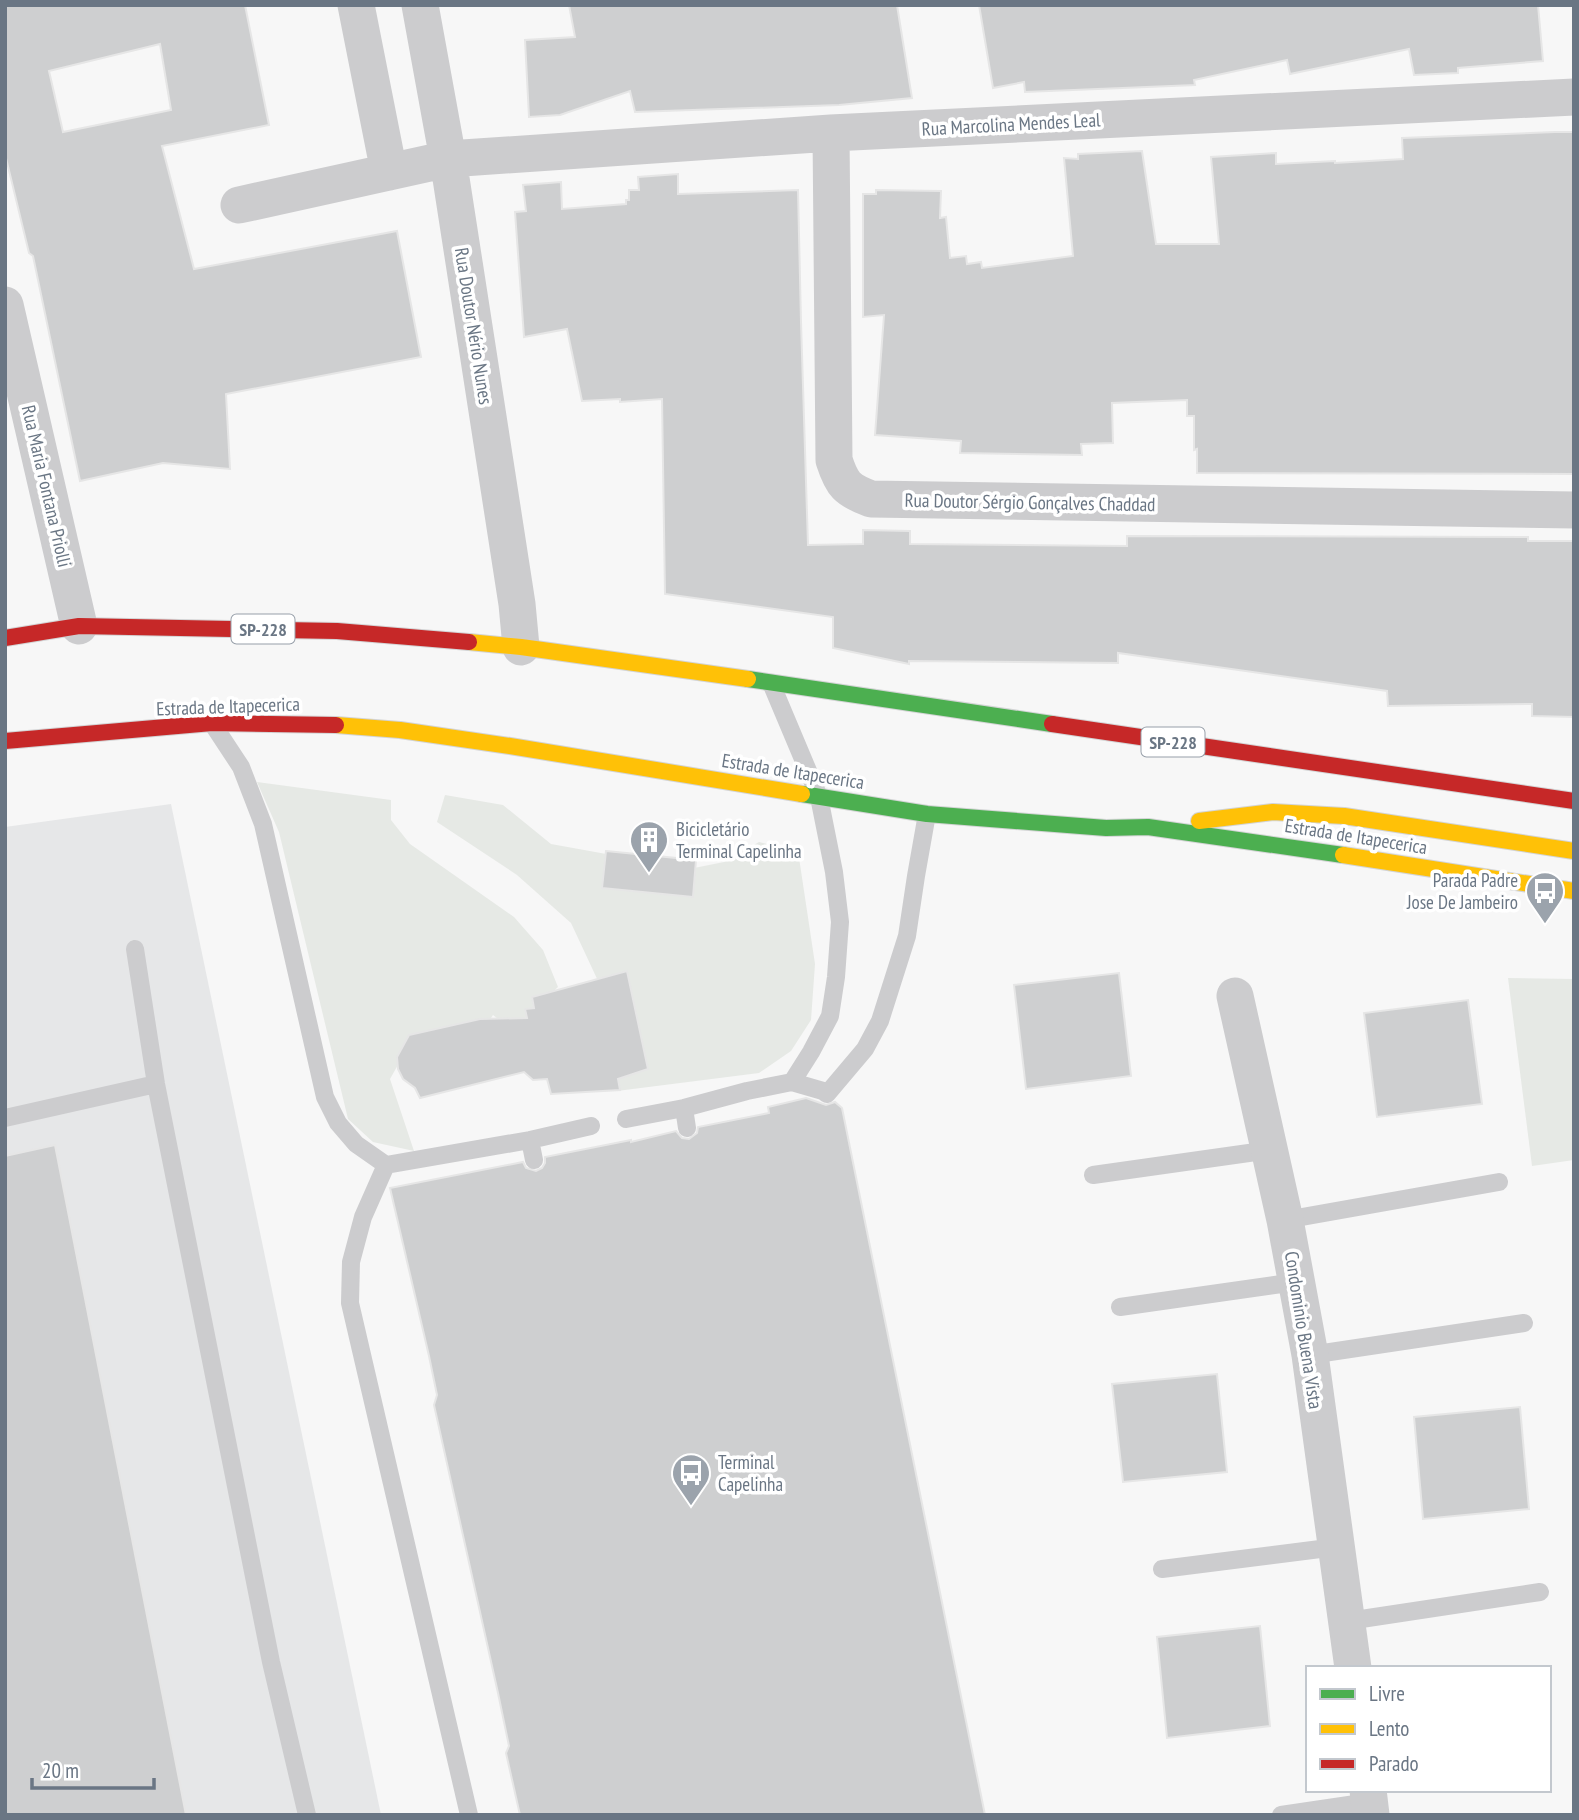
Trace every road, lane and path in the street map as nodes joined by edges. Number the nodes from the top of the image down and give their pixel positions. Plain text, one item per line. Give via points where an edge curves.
1 (356, 5) edge
2 (419, 5) edge
3 (1574, 97) edge
4 (831, 133) junction
5 (448, 159) junction
6 (389, 173) junction
7 (239, 205) dead end
8 (5, 305) edge
9 (1574, 510) edge
10 (79, 626) junction
11 (5, 638) edge
12 (521, 648) junction
13 (771, 683) junction
14 (212, 723) junction
15 (5, 741) edge
16 (819, 797) junction
17 (1574, 801) edge
18 (927, 814) junction
19 (1149, 827) junction
20 (1574, 851) edge
21 (1574, 891) edge
22 (135, 949) dead end
23 (1235, 996) dead end
24 (792, 1082) junction
25 (156, 1084) junction
26 (684, 1108) junction
27 (5, 1118) edge
28 (626, 1119) dead end
29 (591, 1126) dead end
30 (687, 1128) dead end
31 (530, 1140) junction
32 (1270, 1150) junction
33 (534, 1160) dead end
34 (386, 1165) junction
35 (1093, 1175) dead end
36 (1499, 1182) dead end
37 (1285, 1220) junction
38 (1296, 1282) junction
39 (1120, 1307) dead end
40 (1524, 1323) dead end
41 (1310, 1355) junction
42 (1336, 1547) junction
43 (1163, 1569) dead end
44 (1540, 1592) dead end
45 (1348, 1620) junction
46 (1353, 1666) edge
47 (1370, 1802) edge
48 (307, 1815) edge
49 (469, 1815) edge
50 (1281, 1815) edge

1 - 6 street
2 - 5 street, Rua Doutor Nério Nunes
3 - 4 street, Rua Marcolina Mendes Leal
4 - 5 street, Rua Marcolina Mendes Leal
4 - 9 street, Rua Doutor Sérgio Gonçalves Chaddad via 834,460 840,478 853,493 871,499
5 - 6 street, Rua Marcolina Mendes Leal
5 - 12 street, Rua Doutor Nério Nunes
6 - 7 street, Rua Marcolina Mendes Leal
8 - 10 street, Rua Maria Fontana Priolli
10 - 11 main road, SP-228
10 - 12 main road, SP-228 via 337,631
12 - 13 main road, SP-228
13 - 16 lane
13 - 17 main road, SP-228
14 - 15 main road, Estrada de Itapecerica
14 - 16 main road, Estrada de Itapecerica via 400,730
14 - 34 lane via 241,767 263,824 325,1097 356,1144
16 - 18 main road, Estrada de Itapecerica
16 - 24 lane via 839,922 836,977 830,1016
18 - 19 main road, Estrada de Itapecerica via 1106,828
18 - 24 lane via 907,936 880,1021 865,1049 827,1094
19 - 20 main road via 1273,812 1333,815
19 - 21 main road, Estrada de Itapecerica
22 - 25 lane
23 - 32 street, Condominio Buena Vista
24 - 26 lane
25 - 27 lane
25 - 48 lane via 271,1662
26 - 28 lane
26 - 30 lane
29 - 31 lane
31 - 33 lane
31 - 34 lane
32 - 35 lane
32 - 37 street, Condominio Buena Vista
34 - 49 lane via 363,1216 351,1262 350,1303
36 - 37 lane
37 - 38 street, Condominio Buena Vista
38 - 39 lane
38 - 41 street, Condominio Buena Vista
40 - 41 lane
41 - 42 street, Condominio Buena Vista
42 - 43 lane
42 - 45 street, Condominio Buena Vista
44 - 45 lane
45 - 46 street, Condominio Buena Vista
47 - 50 lane

